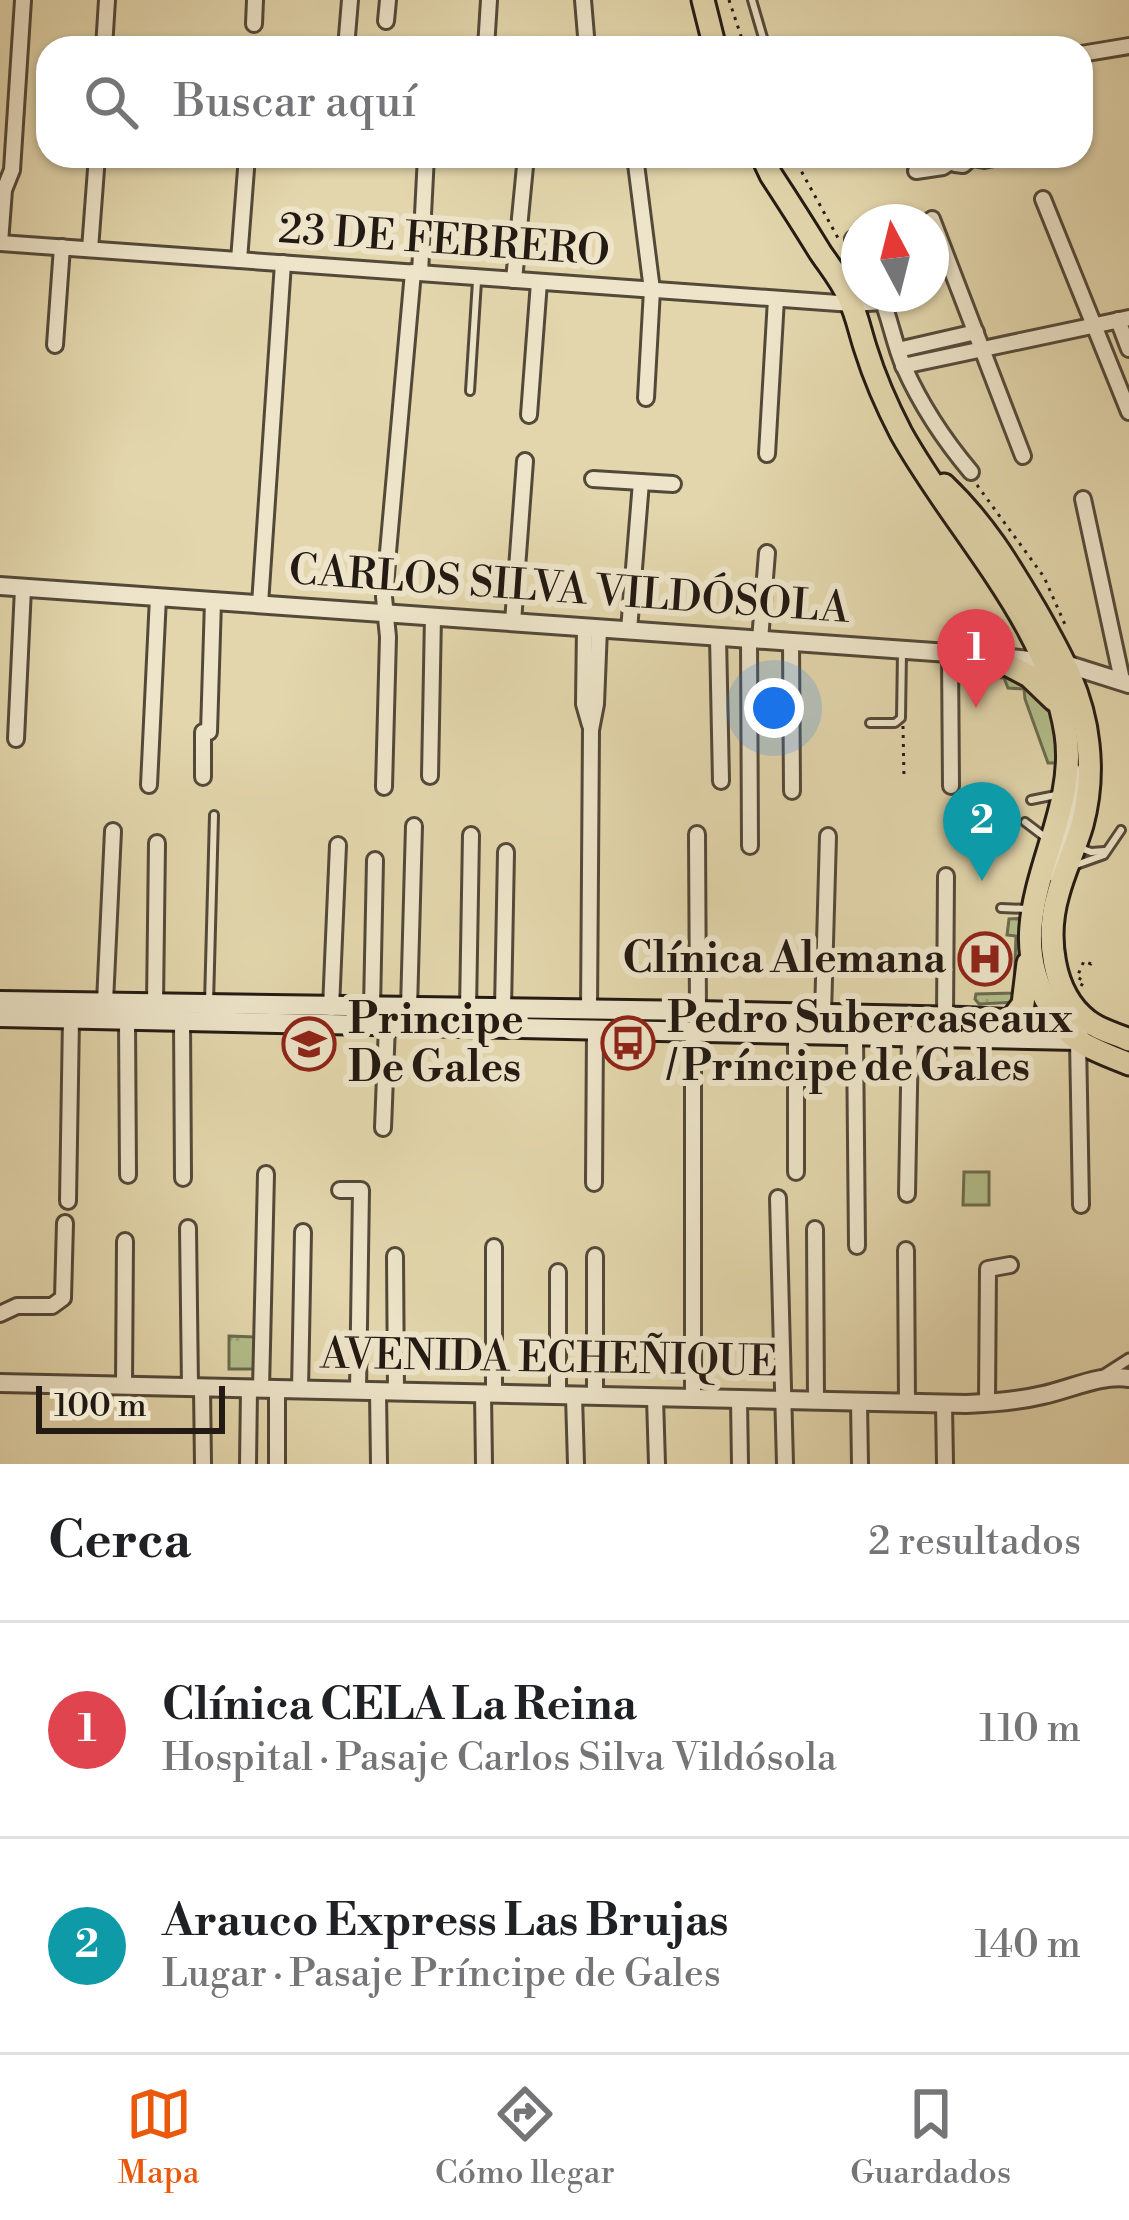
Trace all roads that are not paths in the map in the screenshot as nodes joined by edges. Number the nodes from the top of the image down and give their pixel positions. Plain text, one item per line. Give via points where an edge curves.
1 (23, 0) edge
2 (107, 0) edge
3 (255, 0) edge
4 (350, 0) edge
5 (388, 0) edge
6 (489, 0) edge
7 (583, 0) edge
8 (703, 0) edge
9 (752, 0) edge
10 (386, 21) dead end
11 (254, 24) dead end
12 (105, 36) edge
13 (347, 36) edge
14 (487, 36) edge
15 (586, 36) edge
16 (713, 36) edge
17 (762, 36) edge
18 (1129, 46) edge
19 (1093, 52) edge
20 (96, 168) edge
21 (246, 168) edge
22 (426, 168) edge
23 (525, 168) edge
24 (636, 168) edge
25 (769, 168) edge
26 (936, 168) edge
27 (916, 171) dead end
28 (1043, 199) dead end
29 (0, 243) edge
30 (62, 247) junction
31 (90, 249) junction
32 (239, 260) junction
33 (949, 262) edge
34 (283, 263) junction
35 (416, 273) junction
36 (477, 277) junction
37 (514, 280) junction
38 (539, 281) junction
39 (841, 286) edge
40 (652, 290) junction
41 (776, 298) junction
42 (841, 303) edge
43 (855, 312) edge
44 (886, 312) edge
45 (1124, 319) edge
46 (1094, 325) junction
47 (976, 332) junction
48 (55, 345) dead end
49 (982, 348) junction
50 (898, 350) junction
51 (1129, 350) edge
52 (903, 366) junction
53 (470, 391) dead end
54 (646, 398) dead end
55 (1129, 412) edge
56 (529, 415) dead end
57 (767, 454) dead end
58 (1023, 456) dead end
59 (525, 461) dead end
60 (971, 472) dead end
61 (593, 479) dead end
62 (641, 482) junction
63 (673, 484) dead end
64 (1083, 499) dead end
65 (766, 553) dead end
66 (0, 586) edge
67 (23, 588) junction
68 (158, 597) junction
69 (213, 601) junction
70 (260, 604) junction
71 (387, 613) junction
72 (433, 616) junction
73 (513, 622) junction
74 (592, 627) junction
75 (629, 630) junction
76 (718, 637) junction
77 (755, 639) junction
78 (791, 642) junction
79 (902, 650) junction
80 (950, 653) junction
81 (991, 656) junction
82 (1054, 663) junction
83 (1125, 682) edge
84 (1062, 717) junction
85 (870, 723) dead end
86 (16, 739) dead end
87 (430, 776) dead end
88 (203, 777) dead end
89 (721, 781) dead end
90 (149, 785) dead end
91 (951, 786) dead end
92 (384, 787) dead end
93 (793, 791) dead end
94 (1065, 792) junction
95 (1031, 800) dead end
96 (214, 815) dead end
97 (1025, 822) dead end
98 (414, 826) dead end
99 (1121, 830) dead end
100 (113, 832) dead end
101 (697, 833) dead end
102 (471, 835) dead end
103 (829, 836) dead end
104 (157, 843) dead end
105 (1064, 843) junction
106 (338, 845) dead end
107 (750, 846) dead end
108 (1109, 850) junction
109 (506, 852) dead end
110 (375, 860) dead end
111 (1067, 868) junction
112 (946, 876) dead end
113 (1038, 902) junction
114 (1001, 908) dead end
115 (1030, 938) junction
116 (0, 1001) edge
117 (105, 1002) junction
118 (155, 1004) junction
119 (209, 1004) junction
120 (331, 1008) junction
121 (372, 1008) junction
122 (409, 1008) junction
123 (468, 1009) junction
124 (503, 1010) junction
125 (698, 1011) junction
126 (1066, 1013) junction
127 (823, 1014) junction
128 (0, 1017) edge
129 (945, 1017) junction
130 (70, 1018) junction
131 (127, 1020) junction
132 (592, 1020) junction
133 (1011, 1020) junction
134 (182, 1021) junction
135 (387, 1025) junction
136 (693, 1032) junction
137 (1084, 1032) junction
138 (796, 1034) junction
139 (855, 1036) junction
140 (910, 1036) junction
141 (1129, 1040) edge
142 (1129, 1064) edge
143 (383, 1128) dead end
144 (796, 1172) dead end
145 (266, 1174) dead end
146 (128, 1175) dead end
147 (183, 1178) dead end
148 (595, 1183) dead end
149 (340, 1190) dead end
150 (907, 1194) dead end
151 (778, 1198) dead end
152 (68, 1201) dead end
153 (1082, 1205) dead end
154 (65, 1222) dead end
155 (188, 1228) dead end
156 (815, 1228) dead end
157 (303, 1232) dead end
158 (125, 1241) dead end
159 (857, 1246) dead end
160 (494, 1247) dead end
161 (906, 1250) dead end
162 (395, 1256) dead end
163 (595, 1256) dead end
164 (1010, 1265) dead end
165 (558, 1272) dead end
166 (0, 1314) edge
167 (1129, 1359) edge
168 (1129, 1378) edge
169 (1094, 1381) junction
170 (0, 1383) edge
171 (124, 1386) junction
172 (196, 1388) junction
173 (262, 1389) junction
174 (300, 1390) junction
175 (358, 1391) junction
176 (387, 1392) junction
177 (489, 1394) junction
178 (566, 1396) junction
179 (595, 1396) junction
180 (655, 1398) junction
181 (693, 1398) junction
182 (739, 1400) junction
183 (783, 1400) junction
184 (815, 1401) junction
185 (860, 1402) junction
186 (907, 1403) junction
187 (987, 1403) junction
188 (944, 1404) junction
189 (203, 1464) edge
190 (248, 1464) edge
191 (278, 1464) edge
192 (379, 1464) edge
193 (484, 1464) edge
194 (576, 1464) edge
195 (657, 1464) edge
196 (740, 1464) edge
197 (785, 1464) edge
198 (860, 1464) edge
199 (945, 1464) edge

1 - 29 street
2 - 12 street
3 - 11 street
4 - 13 street
5 - 10 street
6 - 14 street
7 - 15 street
8 - 16 main road
9 - 17 lane
18 - 19 street
20 - 31 street
21 - 32 street
22 - 35 street
23 - 37 street
24 - 40 street
25 - 39 main road
26 - 27 street
28 - 46 street
29 - 30 street, 23 DE FEBRERO
30 - 31 street, 23 DE FEBRERO
30 - 48 street
31 - 32 street, 23 DE FEBRERO
32 - 34 street, 23 DE FEBRERO
33 - 47 street
34 - 35 street, 23 DE FEBRERO
34 - 70 street
35 - 36 street, 23 DE FEBRERO
35 - 71 street
36 - 37 street, 23 DE FEBRERO
36 - 53 lane
37 - 38 street, 23 DE FEBRERO
38 - 40 street, 23 DE FEBRERO
38 - 56 street
40 - 41 street, 23 DE FEBRERO
40 - 54 street
41 - 42 street, 23 DE FEBRERO
41 - 57 street
43 - 82 main road via 881,392 914,454 986,529
44 - 50 street
45 - 46 street
45 - 51 street
46 - 49 street
46 - 55 street
47 - 49 street
47 - 50 street
49 - 52 street
49 - 58 street
50 - 52 street
52 - 60 street
59 - 73 street
61 - 62 street
62 - 63 street
62 - 75 street
64 - 83 street
65 - 77 street
66 - 67 street, CARLOS SILVA VILDÓSOLA
67 - 68 street, CARLOS SILVA VILDÓSOLA
67 - 86 street
68 - 69 street, CARLOS SILVA VILDÓSOLA
68 - 90 street
69 - 70 street, CARLOS SILVA VILDÓSOLA
69 - 88 street
70 - 71 street, CARLOS SILVA VILDÓSOLA
71 - 72 street, CARLOS SILVA VILDÓSOLA
71 - 92 street
72 - 73 street, CARLOS SILVA VILDÓSOLA
72 - 87 street
73 - 74 street, CARLOS SILVA VILDÓSOLA
74 - 75 street, CARLOS SILVA VILDÓSOLA
74 - 132 street via 584,704 591,730
75 - 76 street, CARLOS SILVA VILDÓSOLA
76 - 77 street, CARLOS SILVA VILDÓSOLA
76 - 89 street
77 - 78 street, CARLOS SILVA VILDÓSOLA
77 - 107 street
78 - 79 street, CARLOS SILVA VILDÓSOLA
78 - 93 street
79 - 80 street, CARLOS SILVA VILDÓSOLA
79 - 85 lane via 899,720
80 - 81 street, CARLOS SILVA VILDÓSOLA
80 - 91 street
81 - 82 street, CARLOS SILVA VILDÓSOLA
81 - 84 main road via 1046,690
82 - 83 street, CARLOS SILVA VILDÓSOLA
82 - 84 main road
82 - 105 main road via 1082,708 1089,755 1087,801
84 - 94 main road
84 - 113 lane via 1077,792
94 - 95 lane
94 - 105 main road
96 - 119 lane
97 - 105 lane
98 - 122 street
99 - 108 lane
100 - 117 street
101 - 125 street
102 - 123 street
103 - 127 street
104 - 118 street
105 - 108 lane
105 - 111 main road
105 - 113 main road
106 - 120 street
108 - 111 lane
109 - 124 street
110 - 121 street
111 - 126 main road via 1053,940
112 - 129 street
113 - 114 lane
113 - 115 main road
115 - 126 main road via 1041,989
115 - 133 main road via 1026,993
116 - 117 main road
117 - 118 main road
118 - 119 main road
119 - 120 main road
120 - 121 main road
121 - 122 main road
122 - 123 main road
123 - 124 main road
124 - 132 main road
125 - 127 main road
125 - 132 main road
126 - 133 main road
126 - 137 main road
127 - 129 main road
128 - 130 main road
129 - 133 main road
130 - 131 main road
130 - 152 street
131 - 134 main road
131 - 146 street
132 - 135 main road
132 - 136 main road
132 - 148 street
134 - 135 main road
134 - 147 street
135 - 143 street
136 - 138 main road
136 - 181 street
137 - 140 main road
137 - 141 main road
137 - 142 main road
137 - 153 street
138 - 139 main road
138 - 144 street
139 - 140 main road
139 - 159 street
140 - 150 street
145 - 173 street
149 - 175 street via 361,1190
151 - 183 street
154 - 166 street via 63,1298
155 - 172 street
156 - 184 street
157 - 174 street
158 - 171 street
160 - 177 street
161 - 186 street
162 - 176 street
163 - 179 street
164 - 187 street via 988,1269
165 - 178 street
167 - 169 street, AVENIDA ECHEÑIQUE
168 - 169 street, AVENIDA ECHEÑIQUE
169 - 187 street, AVENIDA ECHEÑIQUE
170 - 171 street, AVENIDA ECHEÑIQUE
171 - 172 street, AVENIDA ECHEÑIQUE
172 - 173 street, AVENIDA ECHEÑIQUE
172 - 189 street
173 - 174 street, AVENIDA ECHEÑIQUE
173 - 190 street
173 - 191 street
174 - 175 street, AVENIDA ECHEÑIQUE
175 - 176 street, AVENIDA ECHEÑIQUE
176 - 177 street, AVENIDA ECHEÑIQUE
176 - 192 street
177 - 178 street, AVENIDA ECHEÑIQUE
177 - 193 street
178 - 179 street, AVENIDA ECHEÑIQUE
178 - 194 street
179 - 180 street, AVENIDA ECHEÑIQUE
180 - 181 street, AVENIDA ECHEÑIQUE
180 - 195 street
181 - 182 street, AVENIDA ECHEÑIQUE
182 - 183 street, AVENIDA ECHEÑIQUE
182 - 196 street
183 - 184 street, AVENIDA ECHEÑIQUE
183 - 197 street
184 - 185 street, AVENIDA ECHEÑIQUE
185 - 186 street, AVENIDA ECHEÑIQUE
185 - 198 street
186 - 188 street, AVENIDA ECHEÑIQUE
187 - 188 street, AVENIDA ECHEÑIQUE
188 - 199 street

